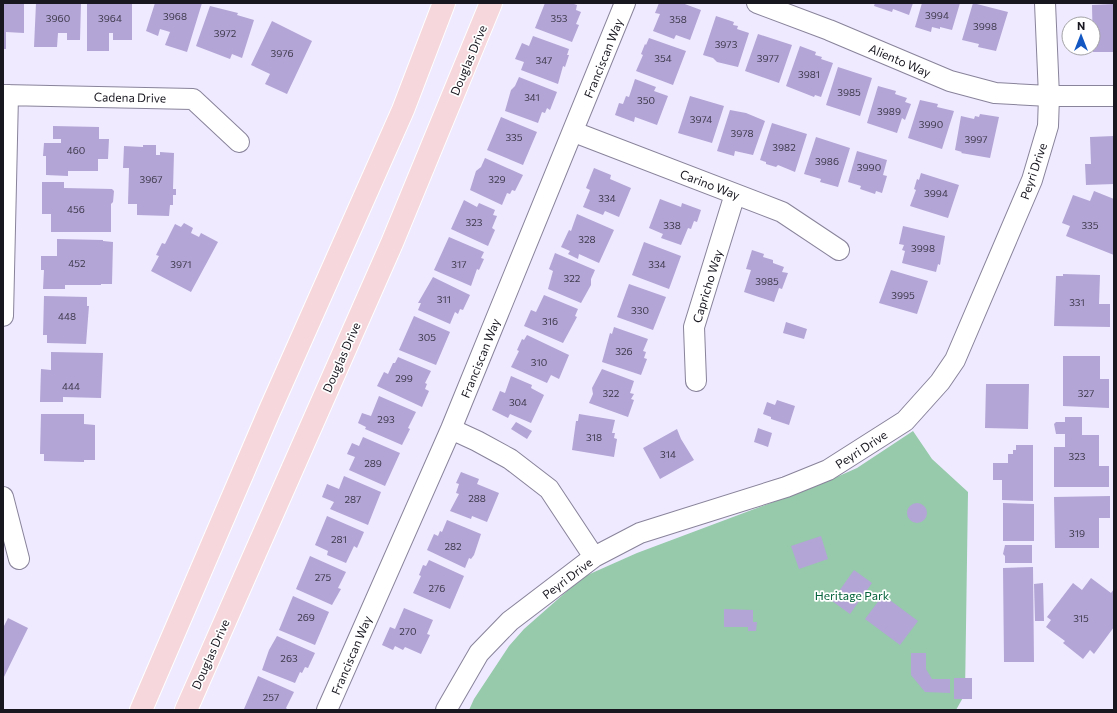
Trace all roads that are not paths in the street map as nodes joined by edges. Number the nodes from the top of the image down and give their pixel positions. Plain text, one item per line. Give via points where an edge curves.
1 (444, 3) edge
2 (491, 3) edge
3 (625, 3) edge
4 (757, 3) edge
5 (1045, 3) edge
6 (6, 95) edge
7 (1049, 96) junction
8 (1114, 96) edge
9 (574, 132) junction
10 (239, 142) dead end
11 (735, 194) junction
12 (838, 250) dead end
13 (3, 316) edge
14 (696, 381) dead end
15 (451, 428) junction
16 (3, 497) edge
17 (594, 557) junction
18 (19, 559) dead end
19 (141, 710) edge
20 (186, 710) edge
21 (327, 710) edge
22 (446, 710) edge

1 - 19 main road via 403,110
2 - 20 main road, Douglas Drive via 392,243
3 - 9 street, Franciscan Way
4 - 7 street, Aliento Way via 950,81 995,93
5 - 7 street, Peyri Drive
6 - 10 street, Cadena Drive via 193,99
6 - 13 street
7 - 8 street, Aliento Way
7 - 17 street, Peyri Drive via 1048,126 1032,180 955,360 940,382 905,421 828,470 780,489 640,533
9 - 11 street, Carino Way
9 - 15 street, Franciscan Way
11 - 12 street, Carino Way via 782,212
11 - 14 street, Capricho Way via 694,327
15 - 17 street via 510,459 549,489
15 - 21 street, Franciscan Way
16 - 18 street
17 - 22 street, Peyri Drive via 510,621 479,653

